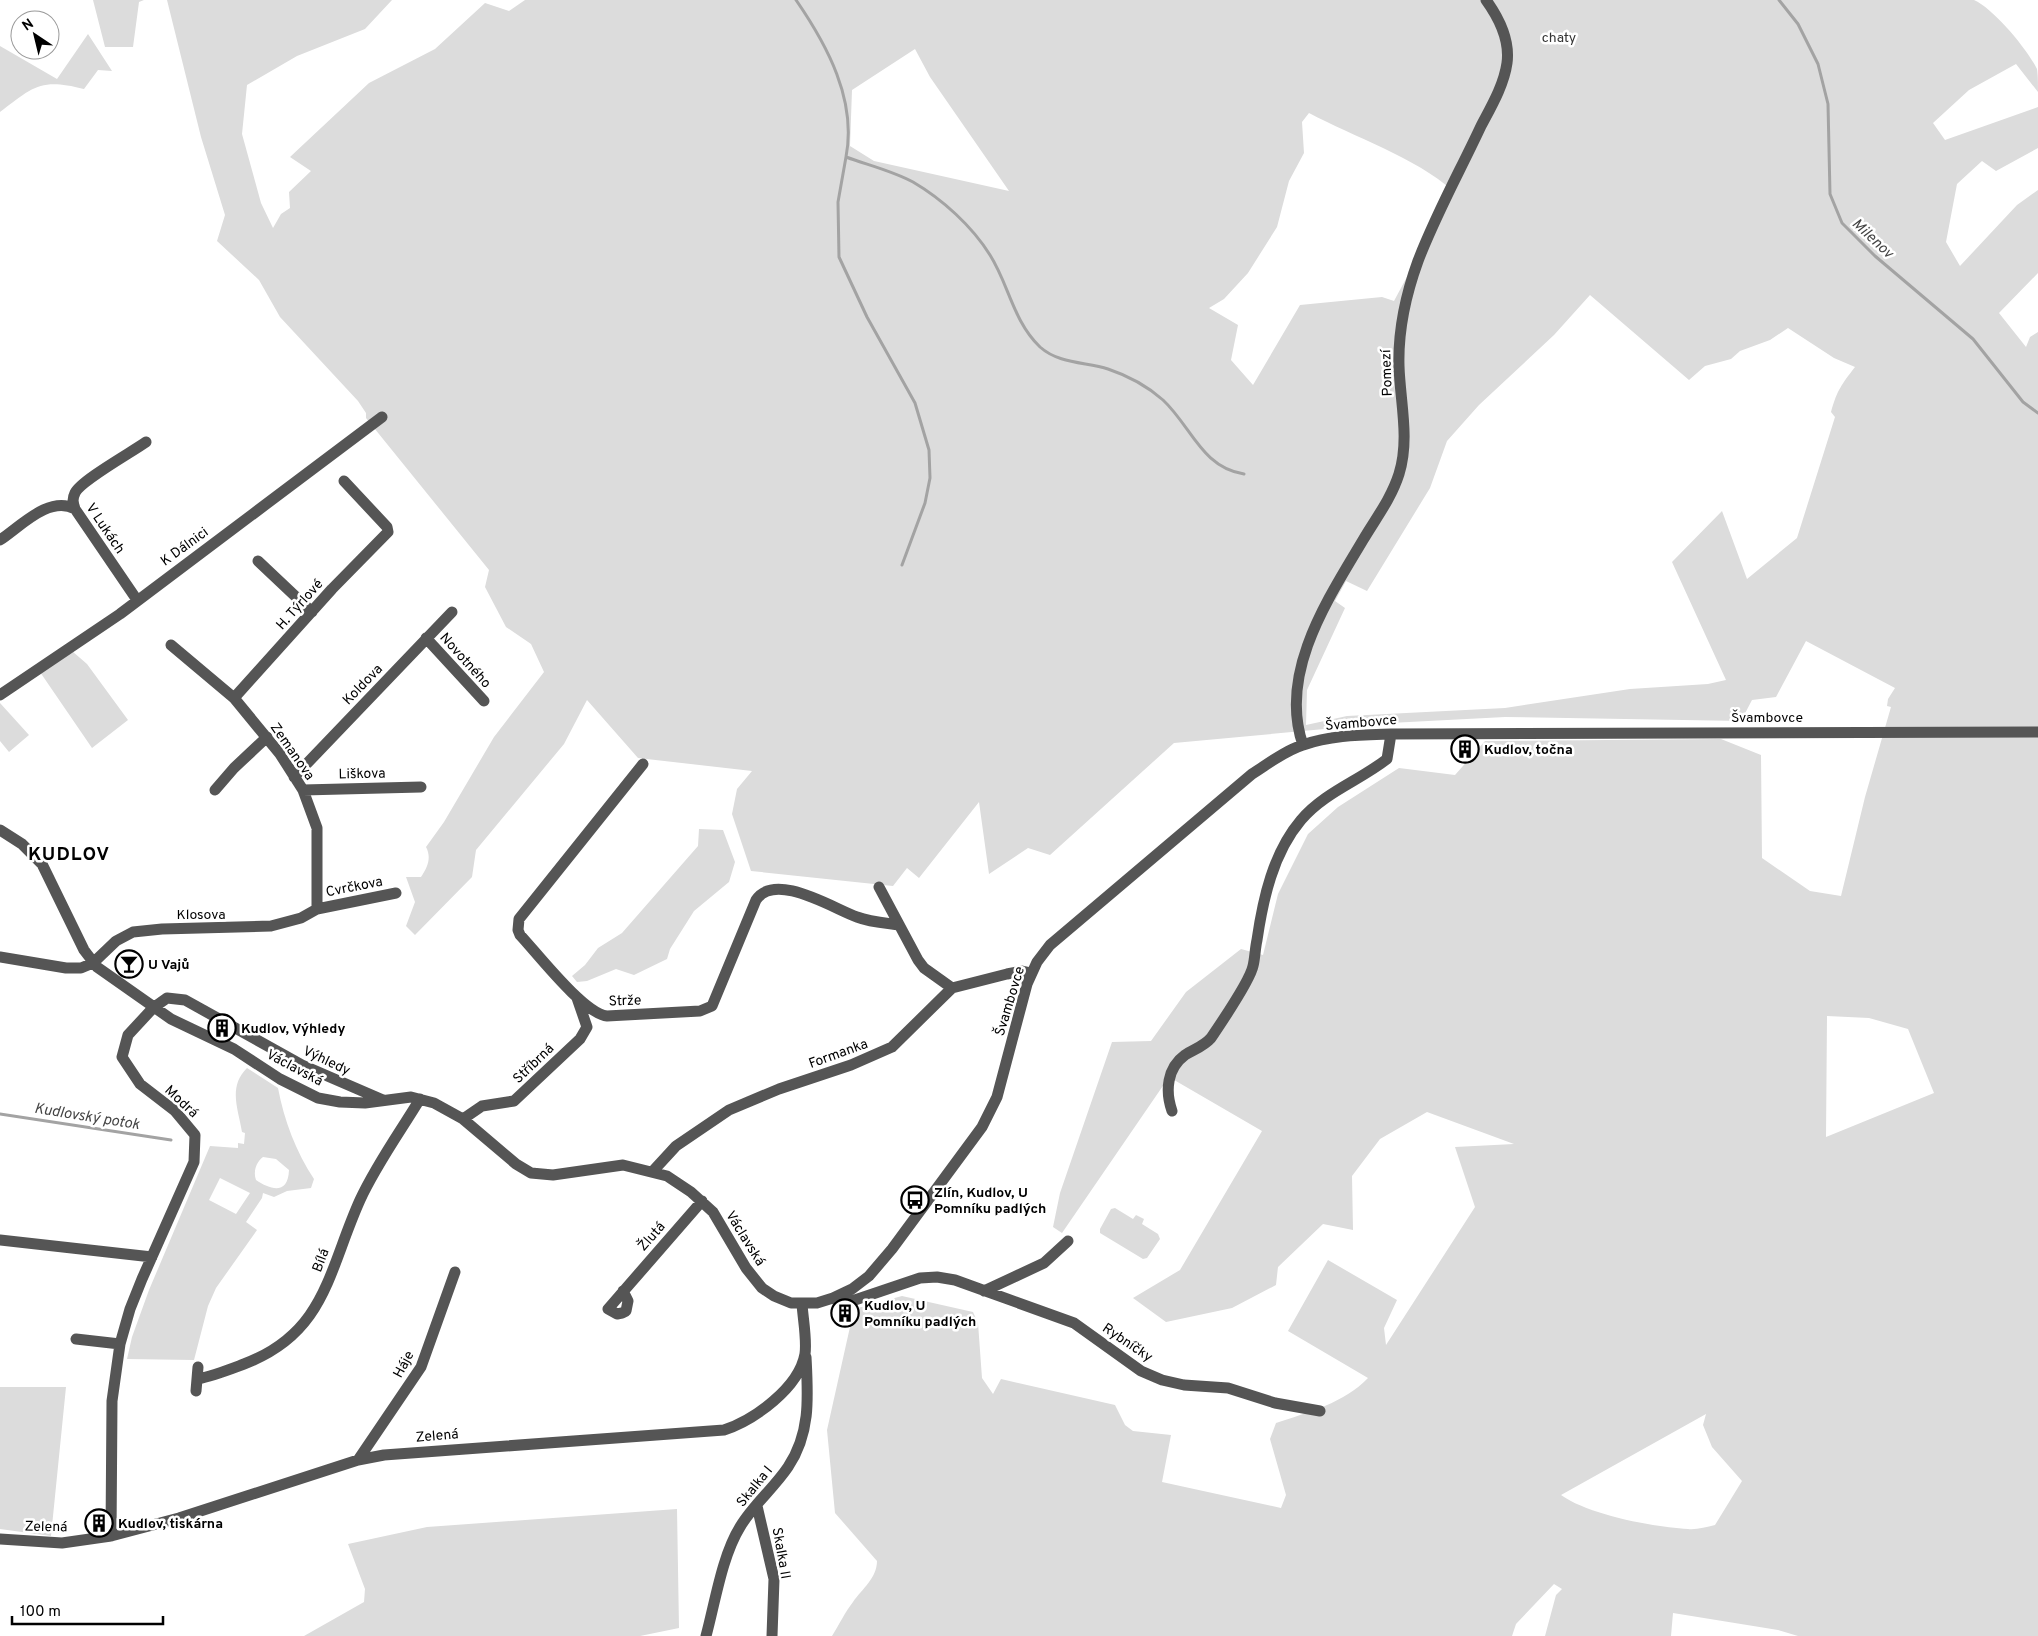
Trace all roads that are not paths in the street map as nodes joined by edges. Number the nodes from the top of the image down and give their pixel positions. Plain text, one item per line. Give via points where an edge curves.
1 (1486, 0) edge
2 (382, 416) dead end
3 (146, 442) dead end
4 (344, 481) dead end
5 (75, 508) junction
6 (0, 540) edge
7 (258, 561) dead end
8 (137, 600) junction
9 (312, 612) junction
10 (452, 612) dead end
11 (426, 638) junction
12 (171, 645) dead end
13 (0, 695) edge
14 (234, 698) junction
15 (484, 701) dead end
16 (2038, 732) edge
17 (1392, 734) junction
18 (267, 737) junction
19 (1303, 744) junction
20 (643, 764) dead end
21 (294, 777) junction
22 (421, 787) dead end
23 (215, 790) dead end
24 (303, 790) junction
25 (0, 830) edge
26 (879, 887) dead end
27 (396, 893) dead end
28 (317, 909) junction
29 (899, 925) junction
30 (0, 957) edge
31 (93, 963) junction
32 (1031, 973) junction
33 (952, 988) junction
34 (577, 998) junction
35 (153, 1008) junction
36 (420, 1099) junction
37 (384, 1100) junction
38 (1172, 1111) dead end
39 (464, 1119) junction
40 (653, 1171) junction
41 (702, 1201) junction
42 (0, 1240) edge
43 (1068, 1241) dead end
44 (152, 1257) junction
45 (455, 1272) dead end
46 (984, 1291) junction
47 (623, 1292) dead end
48 (833, 1298) junction
49 (802, 1304) junction
50 (76, 1339) dead end
51 (120, 1344) junction
52 (805, 1353) junction
53 (196, 1391) dead end
54 (1320, 1410) dead end
55 (358, 1460) junction
56 (757, 1506) junction
57 (111, 1536) junction
58 (0, 1539) edge
59 (706, 1636) edge
60 (772, 1636) edge

1 - 19 street, Pomezí via 1505,36 1507,64 1496,96 1418,261 1406,299 1399,366 1404,417 1400,472 1390,498 1314,627 1296,701 1298,730
2 - 8 street, K Dálnici
3 - 5 street, V Lukách via 75,492 72,500
4 - 9 street, H. Týrlové via 388,532
5 - 6 street via 59,504 47,507
5 - 8 street, V Lukách
7 - 9 street
8 - 13 street, K Dálnici
9 - 14 street, H. Týrlové
10 - 11 street, Koldova
11 - 15 street, Novotného
11 - 21 street, Koldova
12 - 14 street, Zemanova
14 - 18 street, Zemanova
16 - 17 street, Švambovce
17 - 19 street, Švambovce via 1349,735
17 - 38 street via 1387,759 1321,801 1301,820 1286,842 1266,897 1253,968 1211,1038 1174,1065 1168,1085
18 - 21 street, Zemanova
18 - 23 street
19 - 32 street, Švambovce via 1252,774 1144,863 1050,945
20 - 34 street, Strže via 518,919 520,935
21 - 24 street, Zemanova
22 - 24 street, Liškova
24 - 28 street, Zemanova via 317,828
25 - 31 street, Václavská via 22,844 42,864
26 - 29 street
27 - 28 street, Cvrčkova
28 - 31 street, Klosova via 302,918 271,926 133,932 120,938
29 - 33 street via 924,968
29 - 34 street, Strže via 856,917 811,896 770,890 756,900 716,1001 707,1010 602,1015
30 - 31 street via 74,968
31 - 35 street, Václavská
32 - 33 street via 1022,971
32 - 48 street, Švambovce via 987,1120 869,1276
33 - 40 street, Formanka via 892,1047 851,1066 779,1089 729,1110 676,1146
34 - 39 street, Stříbrná via 587,1027 580,1039 514,1101 482,1106
35 - 37 street, Václavská via 234,1049 280,1079 318,1098 352,1103
35 - 37 street, Výhledy via 167,998 185,1000 302,1065
35 - 44 street, Modrá via 128,1034 122,1057 140,1084 175,1111 196,1135 194,1162
36 - 37 street, Václavská via 400,1097
36 - 39 street, Václavská
36 - 53 street, Bílá via 365,1190 321,1298 308,1320 265,1355 231,1369 197,1373
39 - 40 street, Václavská via 531,1173 553,1175 623,1165
40 - 41 street, Václavská via 679,1183
41 - 47 street, Žlutá
41 - 49 street, Václavská via 721,1224 746,1268 762,1288 782,1300
42 - 44 street
43 - 46 street via 1044,1263
44 - 51 street, Modrá via 130,1309
45 - 55 street, Háje via 421,1367
46 - 48 street, Rybníčky via 937,1276 903,1283 850,1303 843,1304
46 - 54 street, Rybníčky via 1074,1324 1140,1371 1162,1380 1228,1388 1275,1403
48 - 49 street
49 - 52 street, Zelená
50 - 51 street
51 - 57 street, Modrá via 112,1401
52 - 55 street, Zelená via 797,1373 780,1393 747,1421 724,1430 470,1447
52 - 56 street, Skalka I via 808,1403 805,1431 788,1468
55 - 57 street, Zelená via 179,1518
56 - 59 street, Skalka I via 740,1527 729,1552
56 - 60 street, Skalka II via 774,1579
57 - 58 street, Zelená via 62,1543

